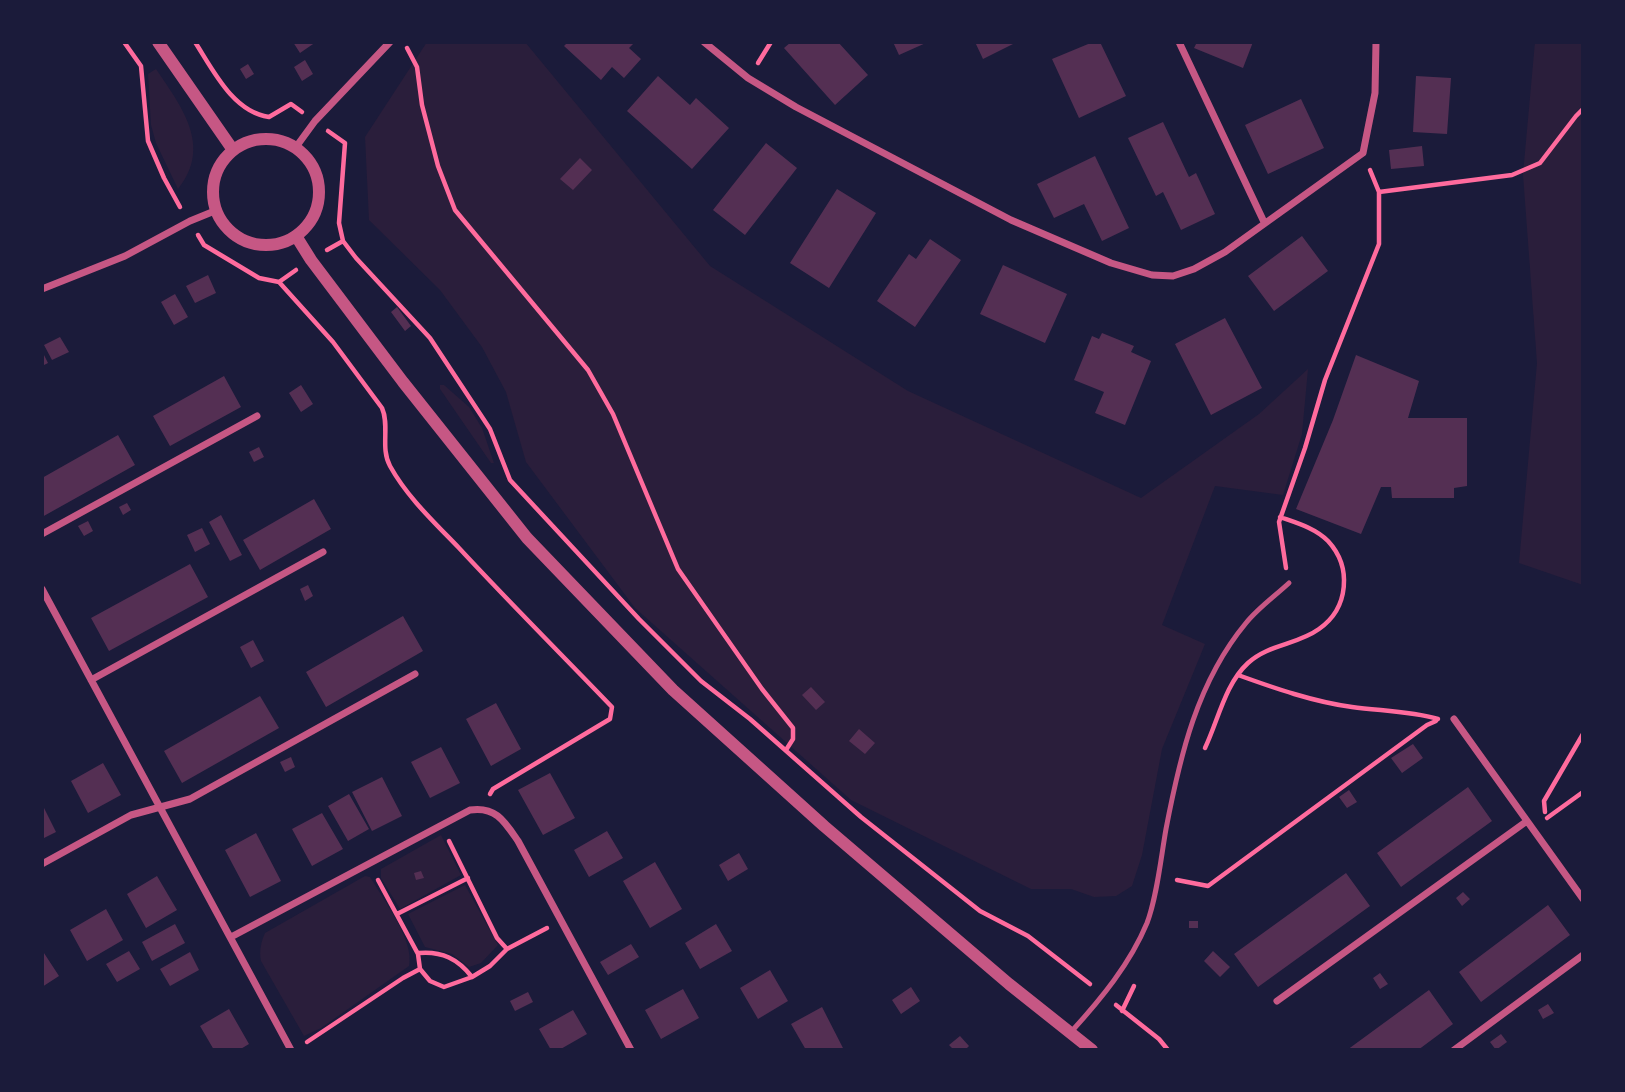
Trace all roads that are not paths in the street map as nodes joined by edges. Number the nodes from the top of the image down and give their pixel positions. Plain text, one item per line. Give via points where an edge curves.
1 (158, 42) edge
2 (390, 42) edge
3 (704, 42) edge
4 (1179, 42) edge
5 (1376, 42) edge
6 (296, 147) junction
7 (233, 150) junction
8 (216, 210) junction
9 (1264, 222) junction
10 (296, 236) junction
11 (42, 289) edge
12 (257, 416) dead end
13 (42, 534) edge
14 (323, 552) dead end
15 (1289, 583) road end
16 (42, 589) edge
17 (415, 674) dead end
18 (91, 680) junction
19 (1454, 719) dead end
20 (160, 806) junction
21 (1527, 821) junction
22 (42, 864) edge
23 (1583, 900) edge
24 (232, 937) junction
25 (1583, 955) edge
26 (1277, 1001) dead end
27 (1071, 1033) junction
28 (288, 1049) edge
29 (631, 1050) edge
30 (1092, 1050) edge
31 (1454, 1050) edge

1 - 7 street
2 - 6 street via 314,121
3 - 9 street via 748,78 796,107 1012,220 1135,272 1173,276 1194,269
4 - 9 street
5 - 9 street via 1375,93 1363,153
6 - 7 street via 270,138 252,140
6 - 10 street via 312,164 319,195 316,211
7 - 8 street via 216,176
8 - 10 street via 224,224 250,242 266,245
8 - 11 street via 125,256
10 - 27 street via 402,382 527,538 673,690 824,826
12 - 13 street
14 - 18 street
15 - 27 lane via 1247,622 1200,702 1178,767 1147,921 1104,996
16 - 18 street
17 - 20 street via 190,799
18 - 20 street
19 - 21 street
20 - 22 street via 131,815
20 - 24 street
21 - 23 street
21 - 26 street
24 - 28 street
24 - 29 street via 470,810 483,808 503,819 518,841
25 - 31 street
27 - 30 street

